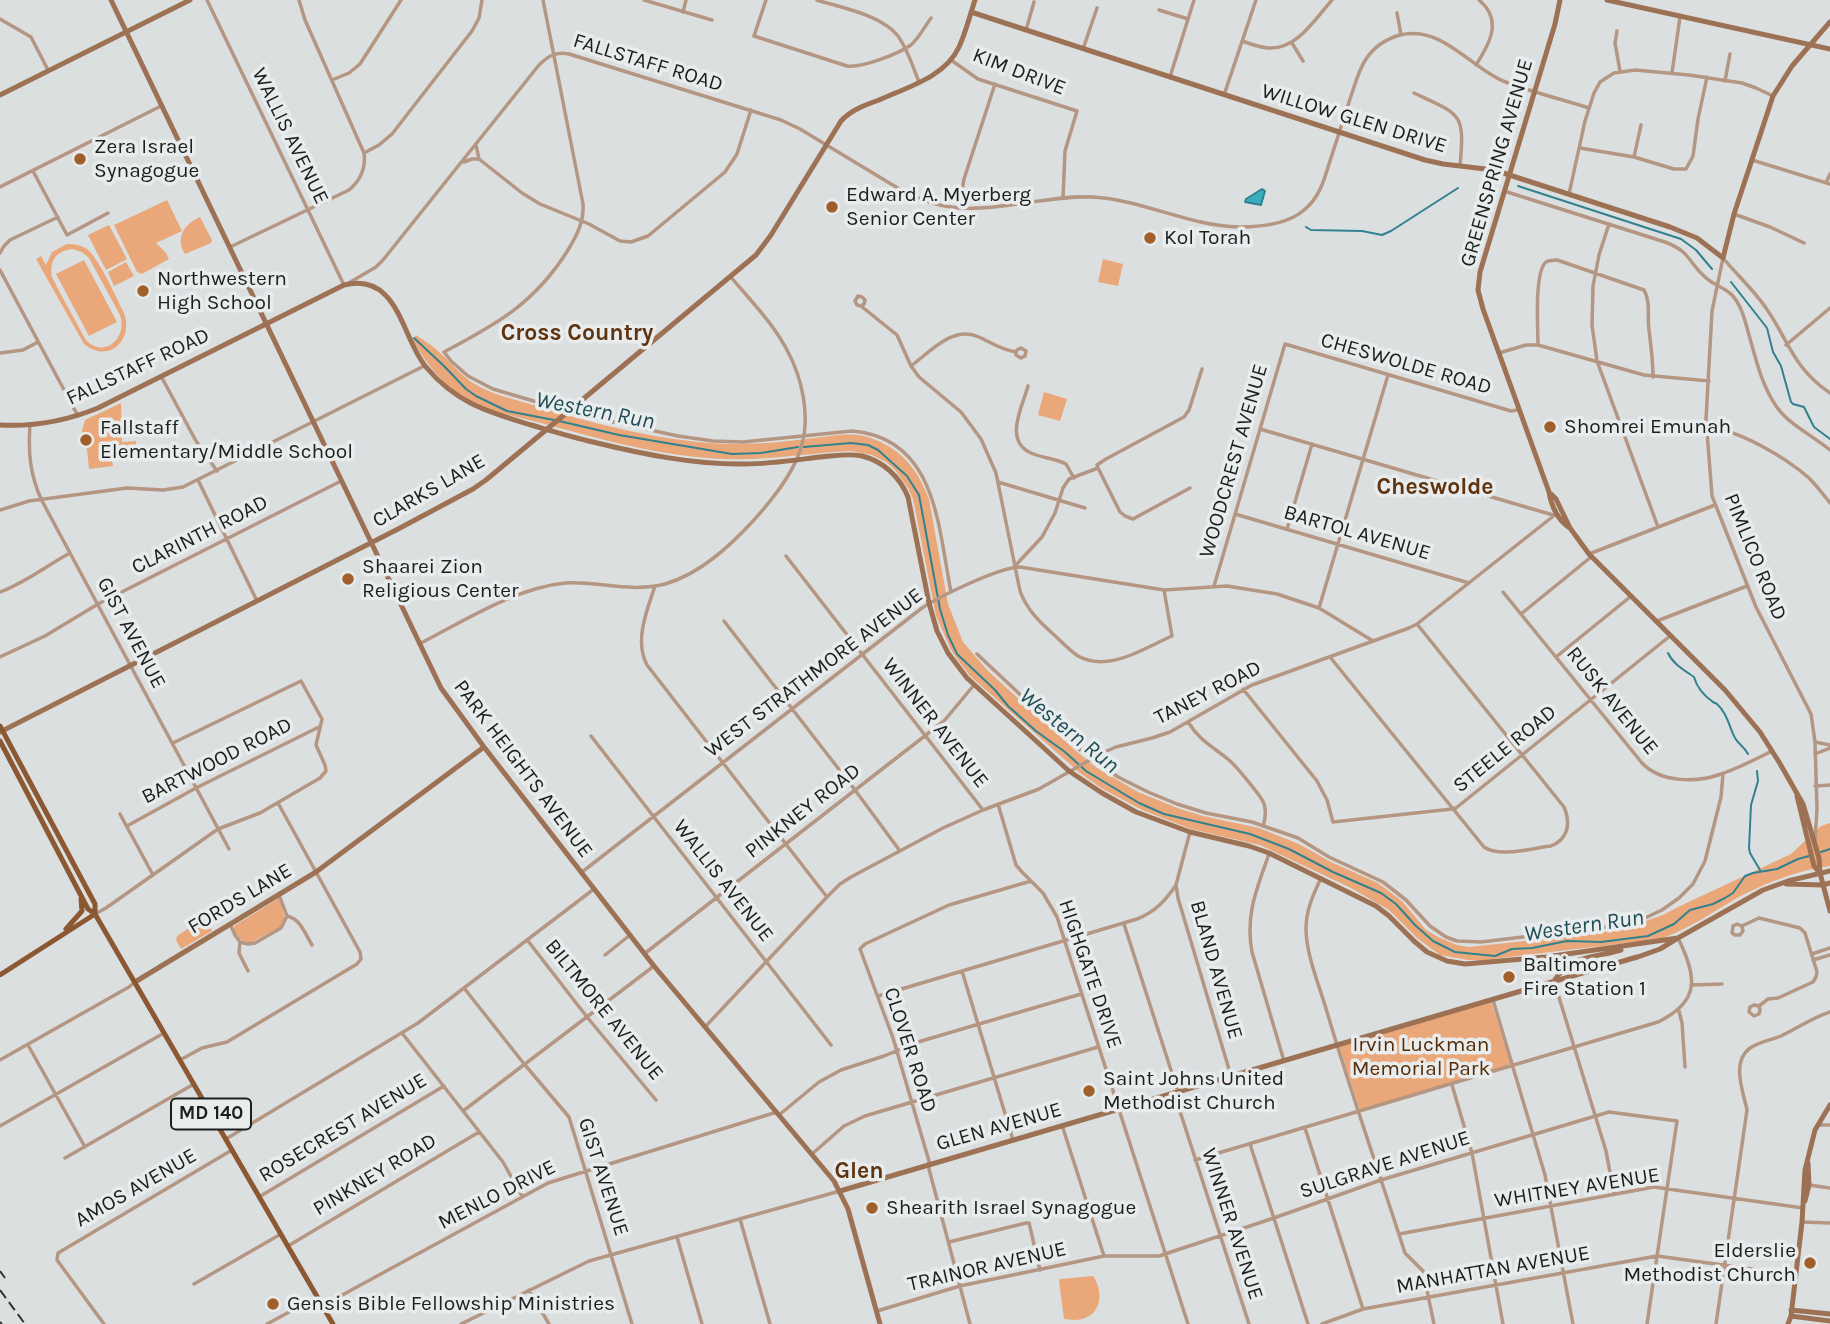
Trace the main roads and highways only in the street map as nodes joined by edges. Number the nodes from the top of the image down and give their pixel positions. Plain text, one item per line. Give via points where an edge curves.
1 (111, 0) edge
2 (190, 0) edge
3 (975, 0) edge
4 (1560, 0) edge
5 (1607, 0) edge
6 (971, 12) junction
7 (1830, 22) edge
8 (125, 32) junction
9 (1811, 45) junction
10 (1830, 49) edge
11 (0, 95) edge
12 (1509, 175) junction
13 (1723, 258) joint
14 (266, 323) junction
15 (0, 425) edge
16 (547, 429) junction
17 (371, 543) junction
18 (1, 730) edge
19 (0, 741) edge
20 (485, 747) junction
21 (27, 793) junction
22 (45, 811) junction
23 (67, 866) junction
24 (1830, 871) edge
25 (1820, 873) junction
26 (1830, 883) edge
27 (1780, 884) junction
28 (1823, 885) junction
29 (1830, 911) edge
30 (95, 914) junction
31 (62, 934) junction
32 (1678, 938) junction
33 (1631, 946) junction
34 (1546, 957) junction
35 (1637, 957) junction
36 (1574, 962) junction
37 (0, 975) edge
38 (1554, 981) junction
39 (135, 982) junction
40 (1830, 1105) edge
41 (840, 1191) junction
42 (1791, 1313) junction
43 (1830, 1314) edge
44 (1830, 1321) edge
45 (333, 1324) edge
46 (880, 1324) edge
47 (1790, 1324) edge

1 - 8 main road, PARK HEIGHTS AVENUE
2 - 8 main road
3 - 6 main road
4 - 12 main road, GREENSPRING AVENUE
5 - 9 main road
6 - 12 main road, WILLOW GLEN DRIVE via 1425,160
6 - 16 main road, CLARKS LANE via 960,47 937,73 849,113 841,121 756,255
7 - 9 main road, PIMLICO ROAD
8 - 11 main road
8 - 14 main road, PARK HEIGHTS AVENUE
9 - 10 main road
9 - 13 main road, PIMLICO ROAD via 1773,96
12 - 13 main road, WILLOW GLEN DRIVE via 1690,234
12 - 25 main road, GREENSPRING AVENUE via 1480,272 1480,298 1557,513 1590,555 1736,702 1772,751 1807,809 1815,868
14 - 15 main road, FALLSTAFF ROAD via 78,416 51,423
14 - 16 main road, FALLSTAFF ROAD via 345,285 374,288 389,298 412,347 444,387 474,407
14 - 17 main road, PARK HEIGHTS AVENUE
16 - 17 main road, CLARKS LANE via 480,485
16 - 34 main road via 693,461 743,464 839,455 879,463 895,475 910,504 937,631 948,653 974,685 1096,790 1136,812 1269,853 1321,878 1381,910 1441,959 1470,965
17 - 18 main road, CLARKS LANE
17 - 20 main road, PARK HEIGHTS AVENUE via 441,688
18 - 22 main road, MD 140
19 - 21 main road, MD 140
20 - 39 main road, FORDS LANE via 317,872
20 - 41 main road, PARK HEIGHTS AVENUE via 644,954
21 - 22 main road
21 - 23 main road, MD 140
22 - 30 main road, MD 140
23 - 30 main road, MD 140 via 88,909
23 - 31 main road via 83,909
24 - 25 main road
25 - 27 main road
25 - 28 main road, GREENSPRING AVENUE
26 - 28 main road
27 - 28 main road
27 - 32 main road
28 - 29 main road
30 - 31 main road
30 - 39 main road, MD 140
31 - 37 main road
32 - 33 main road
32 - 35 main road
33 - 34 main road
33 - 36 main road, GLEN AVENUE
34 - 36 main road
35 - 36 main road via 1592,965
35 - 38 main road, GLEN AVENUE
36 - 38 main road, GLEN AVENUE
38 - 41 main road, GLEN AVENUE
39 - 45 main road, MD 140
40 - 42 main road via 1812,1137
41 - 46 main road, PARK HEIGHTS AVENUE
42 - 43 main road
42 - 44 main road
42 - 47 main road

